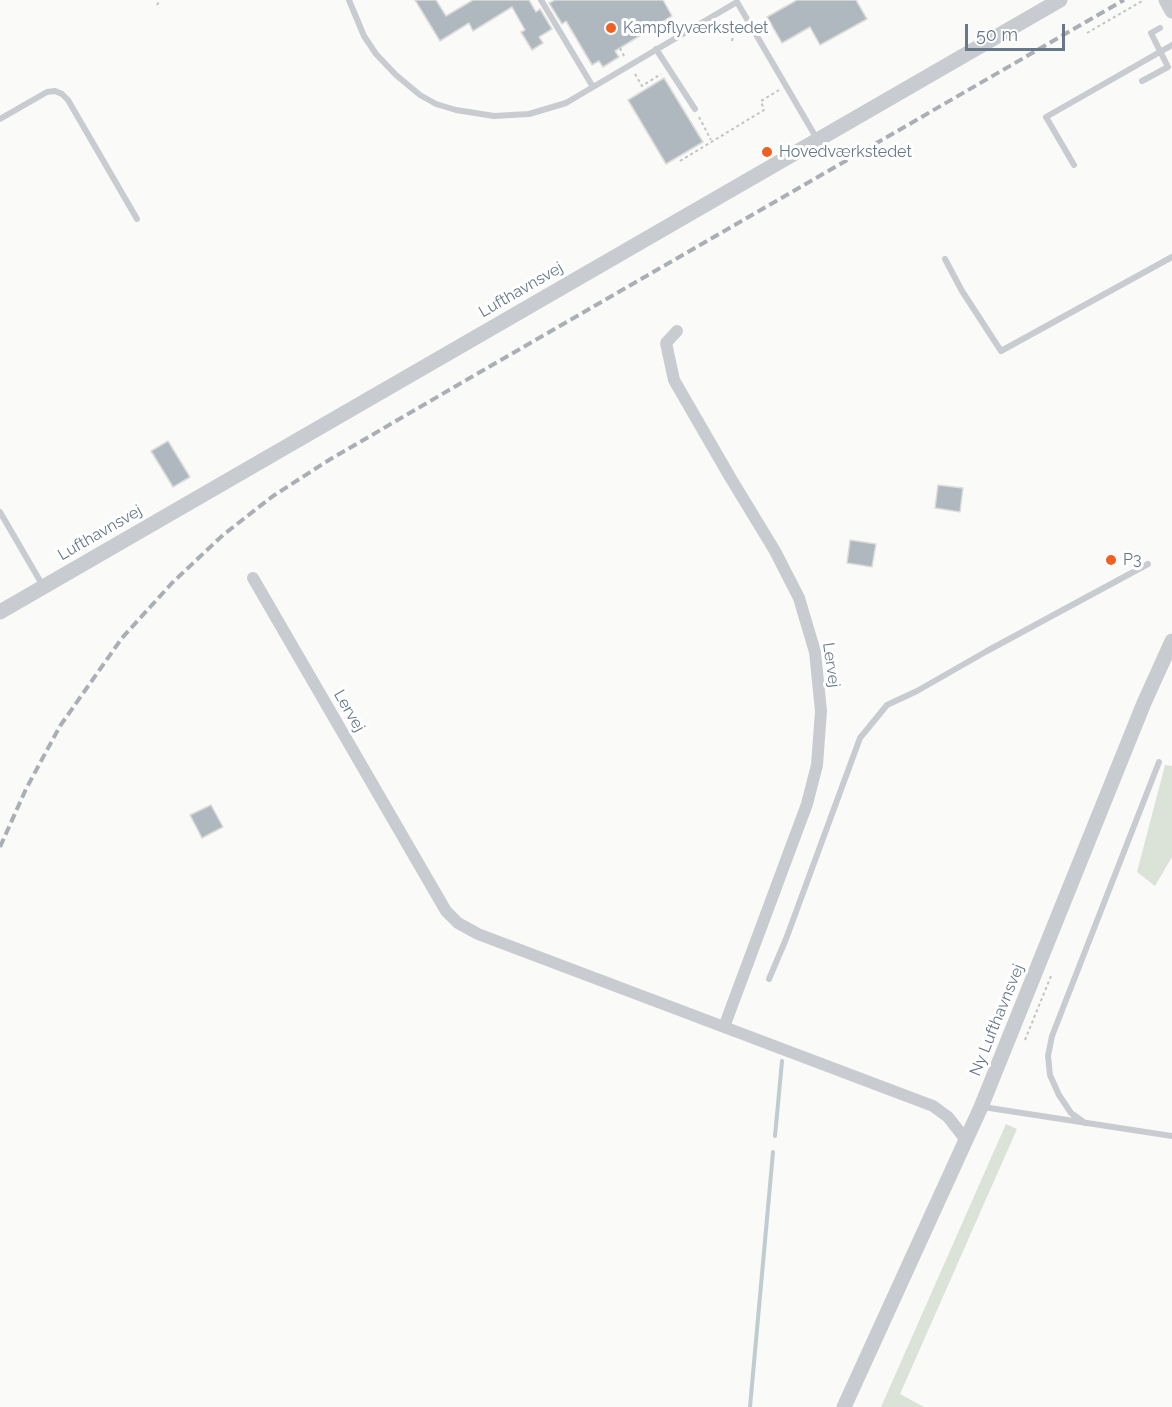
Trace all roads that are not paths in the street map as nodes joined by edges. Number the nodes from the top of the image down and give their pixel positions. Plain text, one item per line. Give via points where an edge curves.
1 (349, 0) edge
2 (541, 0) edge
3 (1060, 0) edge
4 (1166, 0) edge
5 (737, 1) edge
6 (1172, 11) edge
7 (1160, 28) dead end
8 (1172, 45) edge
9 (656, 49) junction
10 (1160, 51) junction
11 (1142, 81) dead end
12 (593, 87) junction
13 (694, 109) road end
14 (0, 119) edge
15 (818, 140) junction
16 (1074, 165) dead end
17 (137, 219) dead end
18 (1172, 257) edge
19 (945, 259) dead end
20 (677, 331) dead end
21 (0, 512) edge
22 (1148, 564) dead end
23 (253, 578) dead end
24 (43, 586) junction
25 (0, 612) edge
26 (1172, 641) edge
27 (1159, 762) dead end
28 (769, 979) dead end
29 (724, 1027) junction
30 (981, 1107) junction
31 (1085, 1123) junction
32 (1172, 1136) edge
33 (966, 1140) junction
34 (844, 1407) edge

1 - 12 lane via 376,54 396,75 435,104 472,114 529,114 566,103
2 - 12 lane
3 - 15 street, Lufthavnsvej
4 - 6 street
5 - 9 lane
5 - 15 lane
7 - 10 lane via 1151,33
8 - 10 lane
9 - 12 lane
9 - 13 lane
10 - 11 lane via 1168,67
10 - 16 lane via 1046,117
14 - 17 lane via 47,92 62,94
15 - 24 street, Lufthavnsvej
18 - 19 lane via 1001,351
20 - 29 street, Lervej via 666,344 674,380 775,550 799,598 815,652 821,711 817,765 807,804
21 - 24 lane
22 - 28 lane via 887,705 860,738
23 - 29 street, Lervej via 446,912 478,934
24 - 25 street, Lufthavnsvej
26 - 30 street, Ny Lufthavnsvej
27 - 31 lane via 1052,1036 1050,1075 1071,1113
29 - 33 street, Lervej via 933,1106
30 - 31 lane
30 - 33 street, Ny Lufthavnsvej
31 - 32 lane
33 - 34 street, Ny Lufthavnsvej

